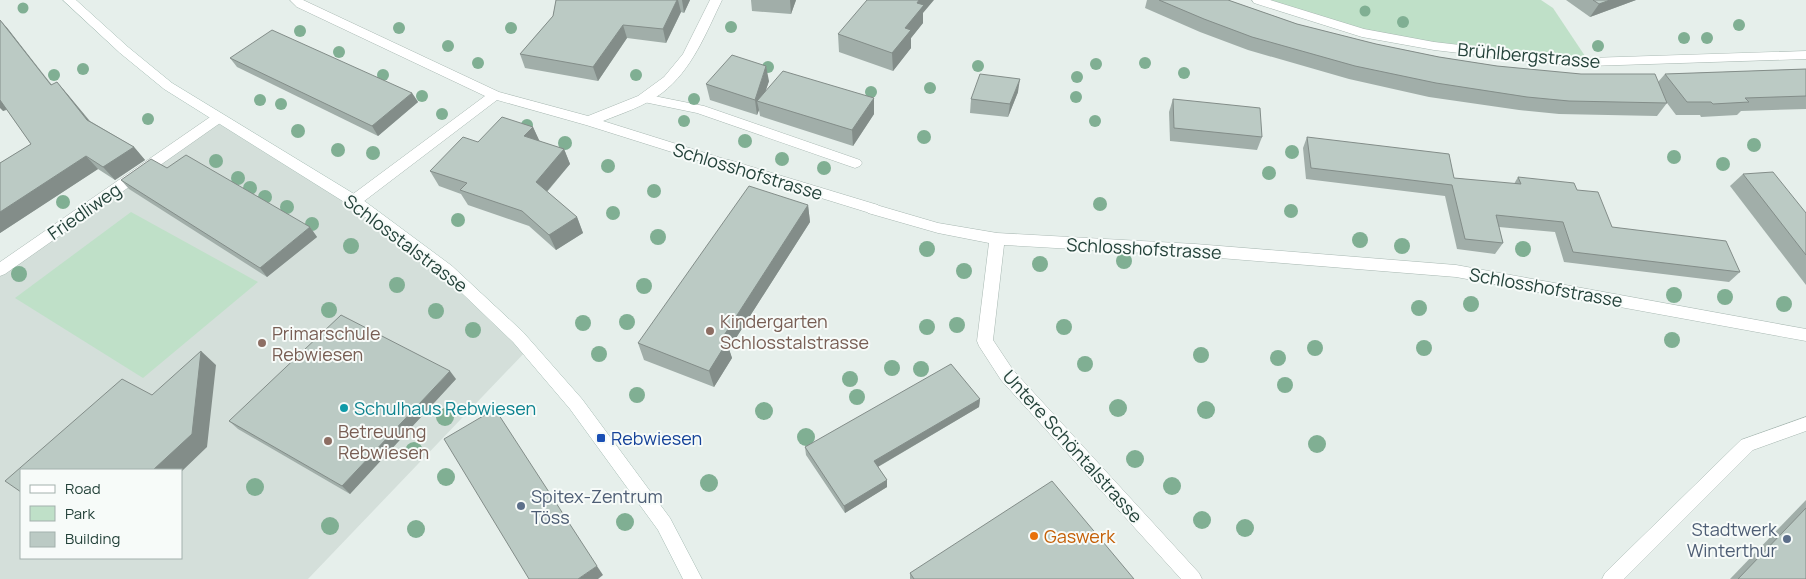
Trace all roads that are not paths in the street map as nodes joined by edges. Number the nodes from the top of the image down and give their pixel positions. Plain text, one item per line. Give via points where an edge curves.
1 (69, 0) edge
2 (296, 0) edge
3 (716, 0) edge
4 (1258, 0) edge
5 (1288, 5) edge
6 (1806, 55) edge
7 (495, 95) junction
8 (644, 98) junction
9 (218, 118) junction
10 (589, 122) junction
11 (856, 163) dead end
12 (354, 201) junction
13 (997, 239) junction
14 (0, 270) edge
15 (1806, 335) edge
16 (1806, 424) edge
17 (693, 579) edge
18 (1193, 579) edge
19 (1611, 579) edge

1 - 9 street, Schlosstalstrasse via 168,86
2 - 7 street, Schlosshofstrasse
3 - 8 street via 684,64 664,85
4 - 5 street, Brühlbergstrasse
5 - 6 street, Brühlbergstrasse via 1371,35 1544,59 1607,62
7 - 10 street, Schlosshofstrasse
7 - 12 street
8 - 10 street
8 - 11 street via 699,109
9 - 12 street, Schlosstalstrasse
9 - 14 street, Friedliweg
10 - 13 street, Schlosshofstrasse via 938,228
12 - 17 street, Schlosstalstrasse via 447,270 523,343 576,404 664,524
13 - 15 street, Schlosshofstrasse via 1195,250 1456,271
13 - 18 street, Untere Schöntalstrasse via 985,341 1006,375
16 - 19 street via 1747,445

